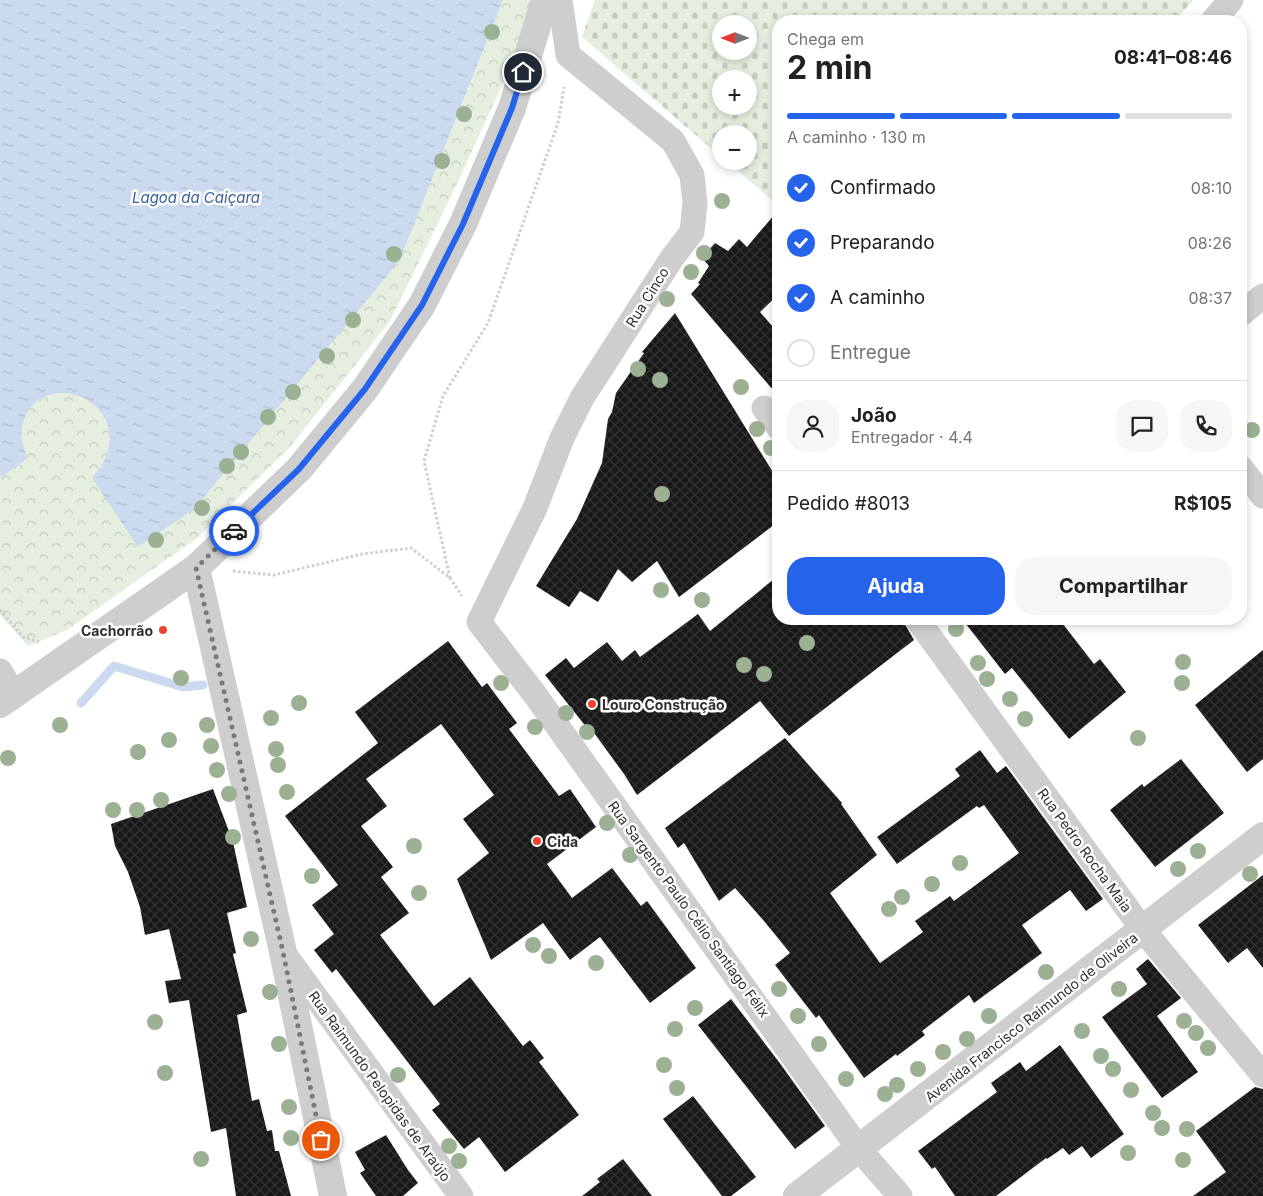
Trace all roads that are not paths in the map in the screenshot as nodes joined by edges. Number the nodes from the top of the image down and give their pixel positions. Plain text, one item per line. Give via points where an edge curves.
1 (545, 0) edge
2 (560, 0) edge
3 (1231, 0) edge
4 (1218, 15) edge
5 (1263, 296) edge
6 (1247, 309) edge
7 (764, 408) dead end
8 (772, 419) edge
9 (1247, 476) edge
10 (1263, 496) edge
11 (196, 568) junction
12 (479, 622) joint
13 (921, 625) edge
14 (0, 671) edge
15 (8, 700) edge
16 (1263, 836) edge
17 (1143, 930) junction
18 (283, 952) junction
19 (1263, 1075) edge
20 (860, 1149) junction
21 (333, 1196) edge
22 (460, 1196) edge
23 (797, 1196) edge
24 (900, 1196) edge

1 - 11 street via 512,108 463,224 422,305 365,389 299,469
2 - 12 street, Rua Cinco via 568,55 673,141 692,174 692,232 582,398 562,438 535,508
3 - 4 street
5 - 6 street
7 - 8 street
9 - 10 street
11 - 15 street
11 - 18 street
12 - 20 street, Rua Sargento Paulo Célio Santiago Félix via 542,704
13 - 17 street, Rua Pedro Rocha Maia
14 - 15 street
16 - 17 street, Avenida Francisco Raimundo de Oliveira
17 - 19 street, Rua Pedro Rocha Maia
17 - 20 street, Avenida Francisco Raimundo de Oliveira
18 - 21 street
18 - 22 street, Rua Raimundo Pelopidas de Araújo
20 - 23 street, Avenida Francisco Raimundo de Oliveira
20 - 24 street, Rua Sargento Paulo Célio Santiago Félix

